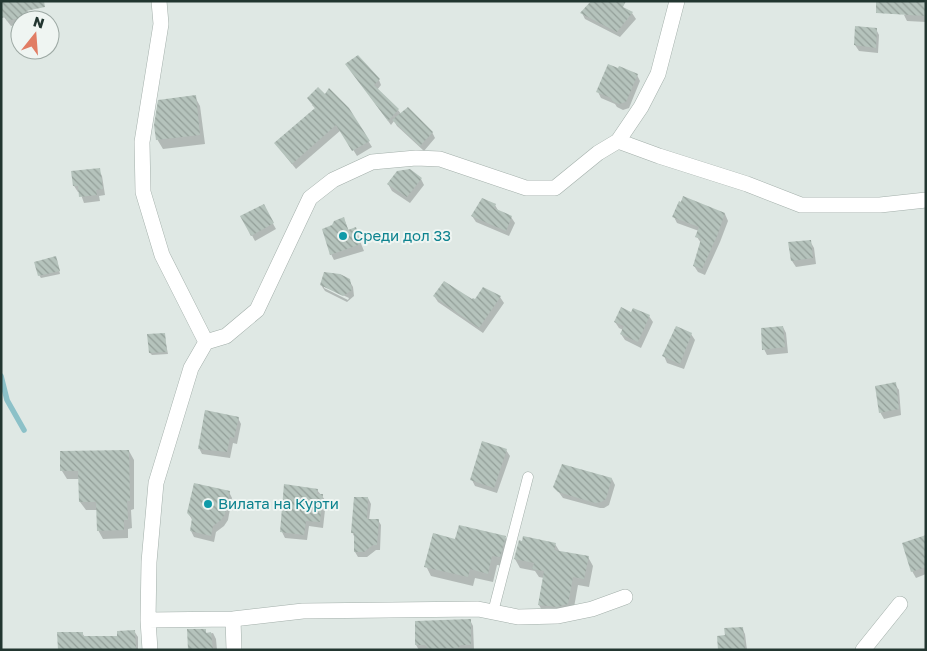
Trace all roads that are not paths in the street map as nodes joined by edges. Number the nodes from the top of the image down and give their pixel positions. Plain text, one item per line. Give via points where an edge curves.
1 (159, 1) edge
2 (677, 1) edge
3 (618, 140) junction
4 (926, 200) edge
5 (206, 342) junction
6 (528, 477) dead end
7 (625, 597) dead end
8 (900, 604) dead end
9 (493, 612) junction
10 (233, 619) junction
11 (148, 620) junction
12 (150, 650) edge
13 (234, 650) edge
14 (863, 650) edge

1 - 5 street via 161,24 142,142 143,192 162,255
2 - 3 street via 658,74 641,107
3 - 4 street via 801,204 880,205
3 - 5 street via 555,188 526,188 440,159 416,158 372,162 333,180 310,198 257,310 226,336
5 - 11 street via 191,368 156,483
6 - 9 lane
7 - 9 street via 592,609 558,616 518,617
8 - 14 street
9 - 10 street via 303,611
10 - 11 street
10 - 13 street
11 - 12 street

